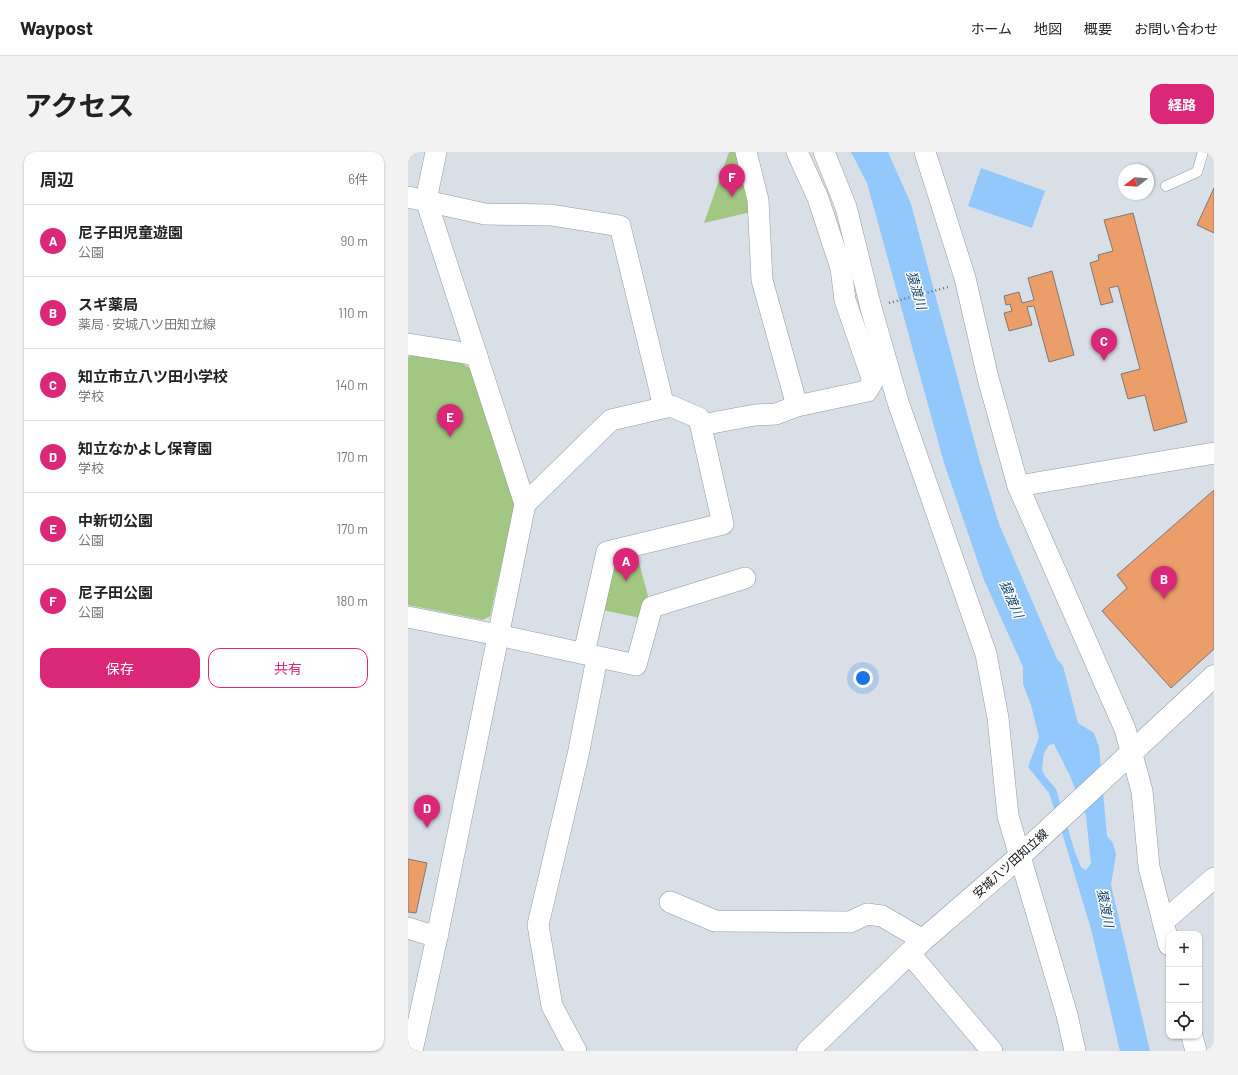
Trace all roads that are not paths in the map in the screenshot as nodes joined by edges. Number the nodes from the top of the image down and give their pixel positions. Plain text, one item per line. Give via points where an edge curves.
1 (436, 152) edge
2 (746, 152) edge
3 (797, 152) edge
4 (824, 152) edge
5 (925, 152) edge
6 (1203, 152) edge
7 (1166, 186) dead end
8 (417, 198) edge
9 (408, 344) edge
10 (478, 355) junction
11 (796, 406) junction
12 (664, 407) junction
13 (701, 426) junction
14 (1214, 453) edge
15 (1018, 486) junction
16 (525, 504) junction
17 (745, 578) dead end
18 (408, 617) edge
19 (498, 634) junction
20 (591, 655) junction
21 (1214, 676) edge
22 (1131, 752) junction
23 (1023, 853) junction
24 (1214, 878) edge
25 (670, 902) dead end
26 (1163, 922) junction
27 (408, 928) edge
28 (1166, 934) edge
29 (437, 937) junction
30 (916, 947) junction
31 (1193, 1039) edge
32 (412, 1051) edge
33 (576, 1051) edge
34 (808, 1051) edge
35 (992, 1051) edge
36 (1074, 1051) edge
37 (1196, 1051) edge

1 - 8 street
2 - 11 street via 758,200 762,280
3 - 11 street via 818,198 841,268 845,300 873,381 867,391
4 - 23 street via 846,207 898,402 986,654 998,718 1008,816
5 - 15 street via 965,278 988,378
6 - 7 lane via 1197,172
8 - 10 street
8 - 12 street via 485,214 551,215 620,226
9 - 10 street
10 - 16 street
11 - 13 street via 776,414 755,415
12 - 13 street via 670,406 699,418
12 - 16 street via 611,420
13 - 20 street via 723,524 607,552
14 - 15 street
15 - 22 street via 1125,729
16 - 19 street
17 - 20 street via 652,607 636,665
18 - 19 street
19 - 20 street
19 - 29 street
20 - 33 street via 578,755 538,924 552,1006
21 - 22 main road, 安城八ツ田知立線
22 - 23 main road, 安城八ツ田知立線
22 - 26 street via 1142,791 1150,867
23 - 30 main road, 安城八ツ田知立線
23 - 36 street via 1067,1015
24 - 26 street
25 - 30 street via 715,921 850,922 868,914 882,916
26 - 28 street
27 - 29 street
29 - 32 street
30 - 34 main road, 安城八ツ田知立線
30 - 35 street
31 - 37 street

